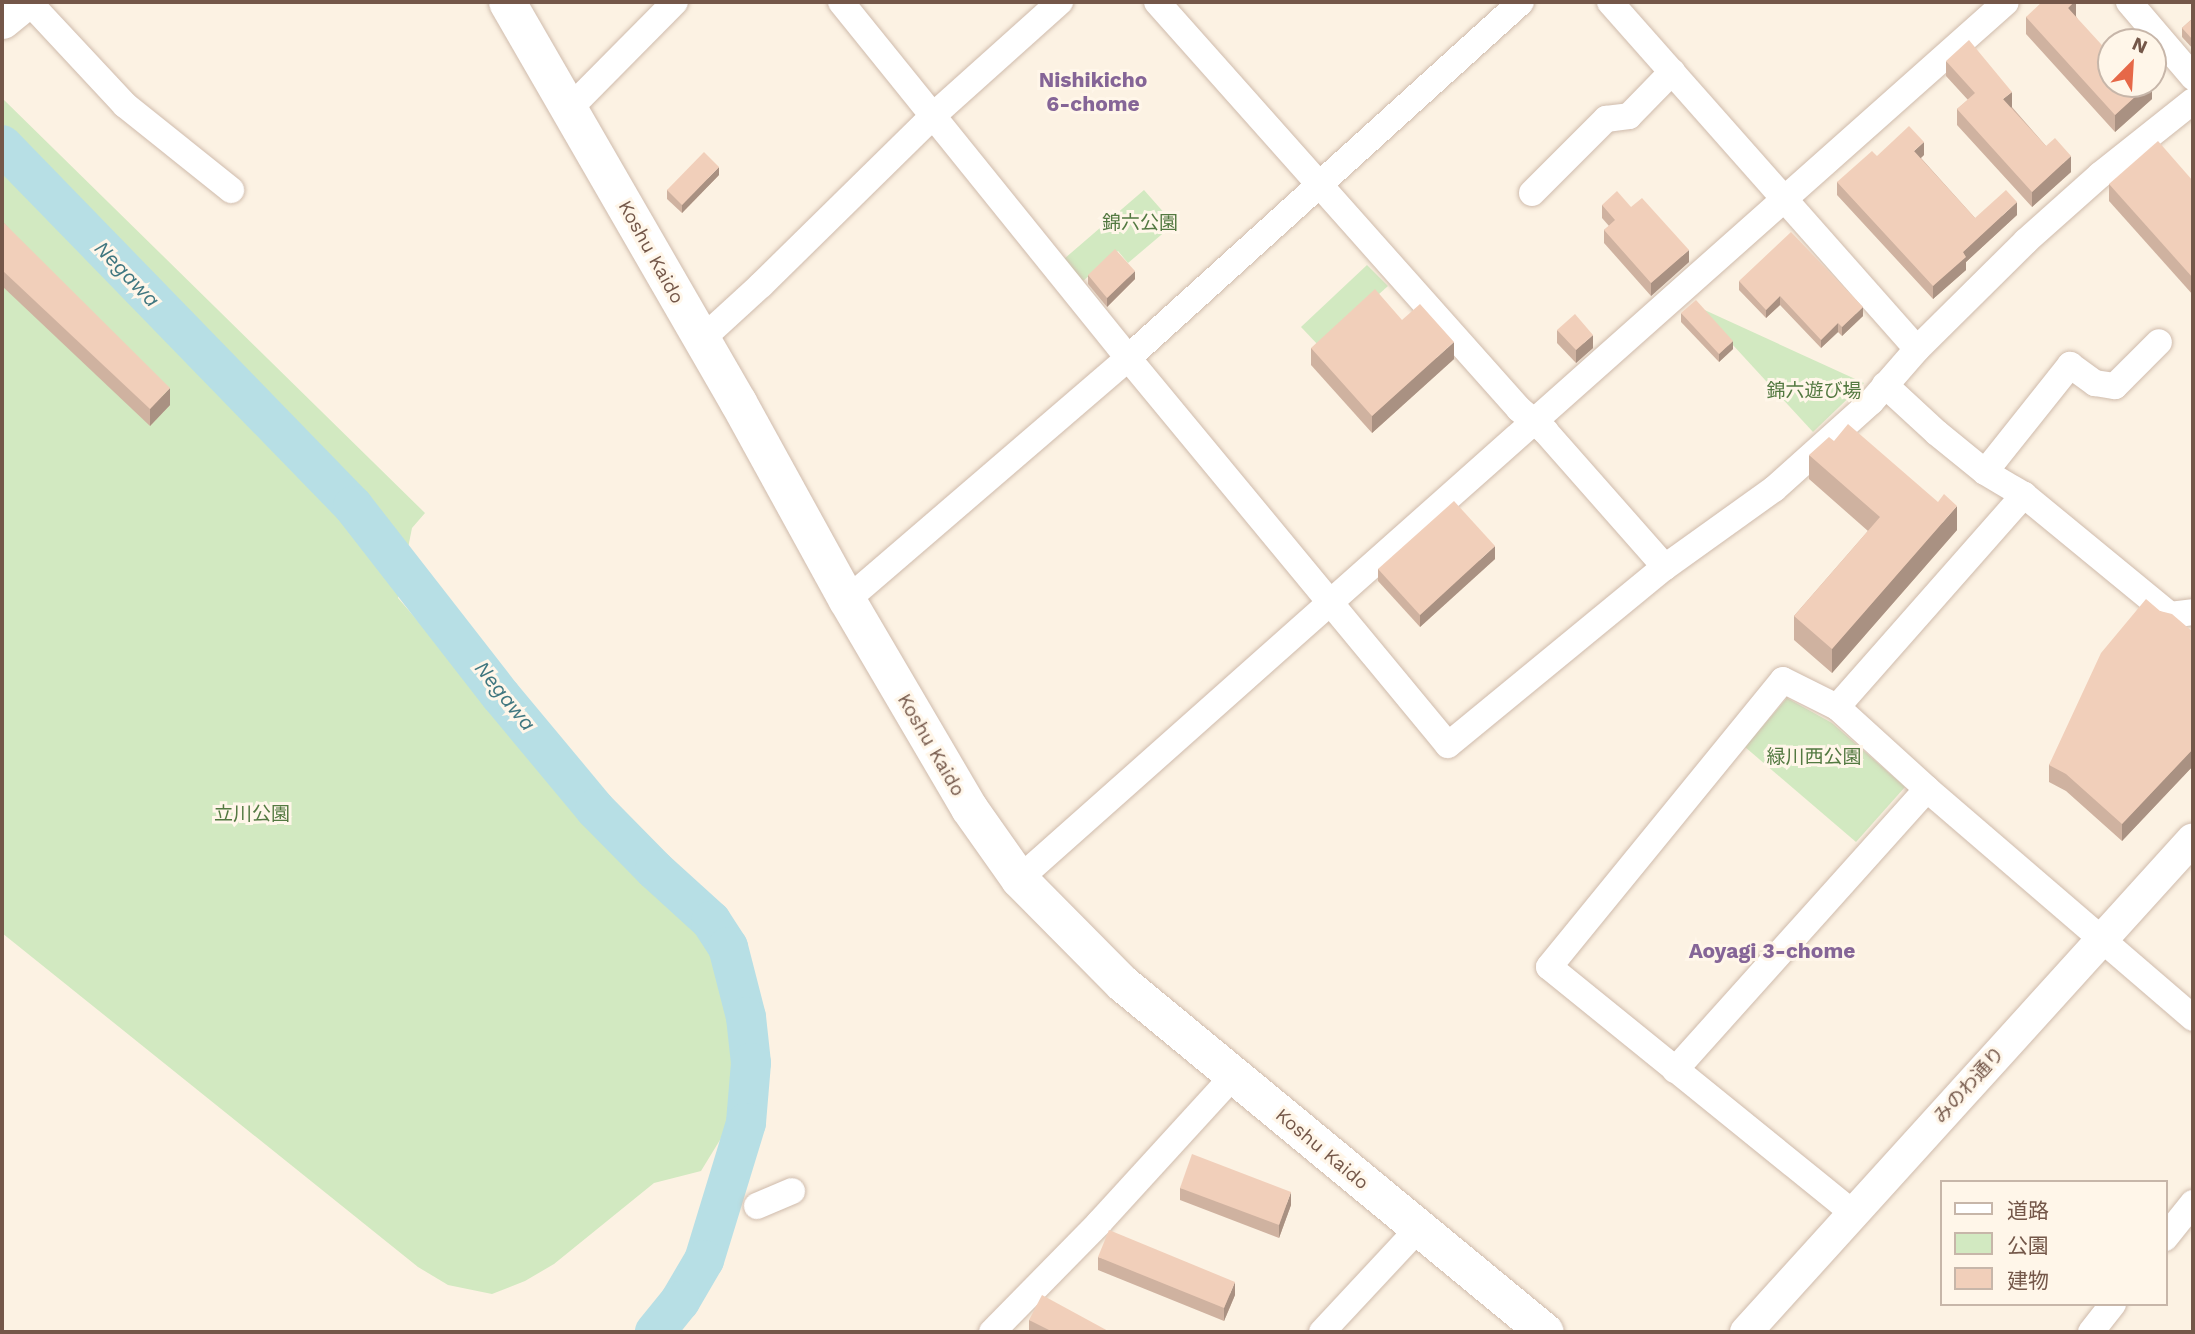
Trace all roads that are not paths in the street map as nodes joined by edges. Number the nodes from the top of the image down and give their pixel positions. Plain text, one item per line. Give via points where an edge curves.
1 (24, 2) edge
2 (29, 2) edge
3 (507, 2) edge
4 (675, 2) edge
5 (841, 2) edge
6 (1060, 2) edge
7 (1157, 2) edge
8 (1521, 2) edge
9 (1611, 2) edge
10 (2006, 2) edge
11 (2129, 2) edge
12 (2, 20) edge
13 (1672, 72) junction
14 (2193, 77) edge
15 (2193, 101) edge
16 (570, 108) junction
17 (934, 114) junction
18 (1320, 184) junction
19 (231, 190) dead end
20 (1532, 193) dead end
21 (1784, 197) junction
22 (701, 340) junction
23 (2159, 342) dead end
24 (1917, 349) junction
25 (1128, 358) junction
26 (1885, 385) junction
27 (1533, 421) junction
28 (1985, 472) junction
29 (2024, 495) junction
30 (1665, 567) junction
31 (847, 600) junction
32 (1332, 603) junction
33 (2193, 612) edge
34 (1836, 707) junction
35 (1927, 789) junction
36 (2193, 839) edge
37 (1019, 879) junction
38 (2104, 939) junction
39 (2193, 1018) edge
40 (1675, 1070) junction
41 (1234, 1075) junction
42 (792, 1191) dead end
43 (2193, 1203) edge
44 (757, 1206) dead end
45 (1853, 1213) junction
46 (1418, 1229) junction
47 (2167, 1236) edge
48 (2111, 1306) edge
49 (992, 1332) edge
50 (1322, 1332) edge
51 (1545, 1332) edge
52 (1746, 1332) edge
53 (2091, 1332) edge

1 - 12 main road
2 - 19 street via 125,105
3 - 16 main road, Koshu Kaido
4 - 16 street
5 - 17 street
6 - 17 street
7 - 18 street
8 - 18 street
9 - 13 street
10 - 21 street
11 - 14 street
13 - 20 street via 1629,116 1606,119
13 - 21 street
15 - 24 street via 2026,241
16 - 22 main road, Koshu Kaido
17 - 22 street
17 - 25 street
18 - 25 street
18 - 27 street
21 - 24 street
21 - 27 street
22 - 31 main road, Koshu Kaido
23 - 28 street via 2115,386 2095,383 2070,365
24 - 26 street
25 - 31 street
25 - 32 street
26 - 28 street
26 - 30 street via 1774,489
27 - 30 street
27 - 32 street
28 - 29 street
29 - 33 street via 2170,615
29 - 34 street
30 - 32 street via 1448,745
31 - 37 main road, Koshu Kaido via 969,808
32 - 37 street
34 - 35 street
34 - 40 street via 1783,680 1549,967
35 - 38 street
35 - 40 street
36 - 38 street, みのわ通り
37 - 41 main road, Koshu Kaido via 1122,983
38 - 39 street
38 - 45 street, みのわ通り
40 - 45 street
41 - 46 main road, Koshu Kaido
41 - 49 street
42 - 44 street
43 - 47 street
45 - 52 street, みのわ通り
46 - 50 street
46 - 51 main road, Koshu Kaido
48 - 53 street

